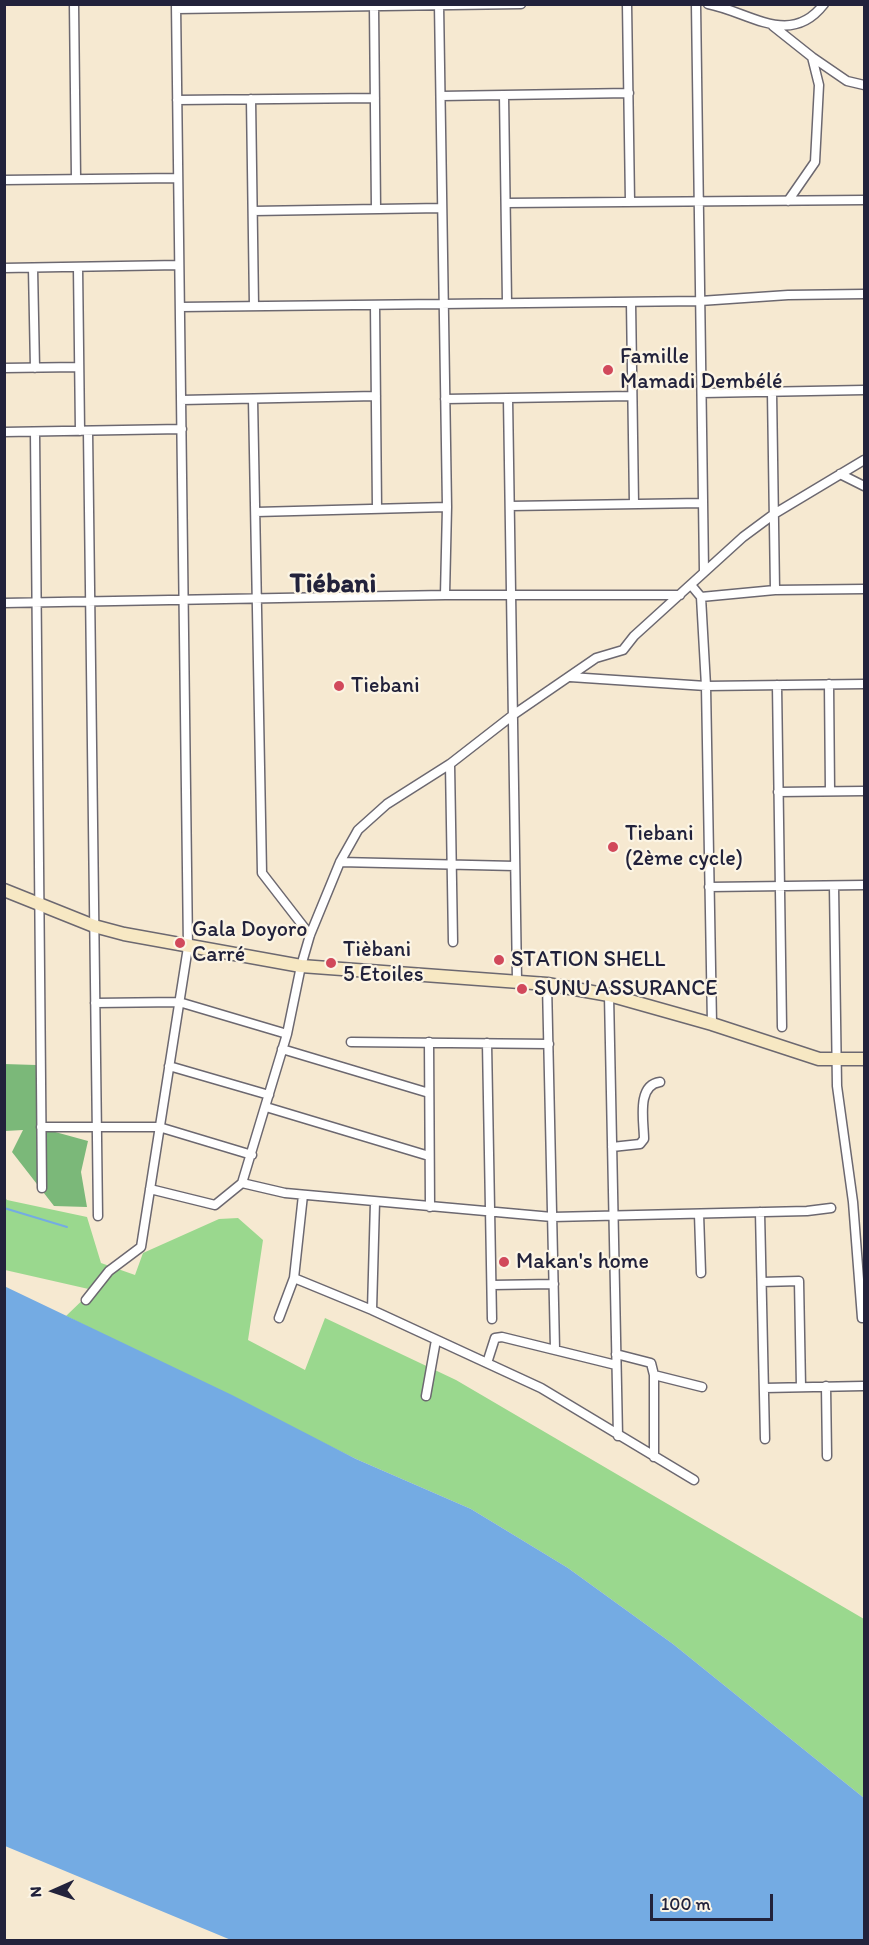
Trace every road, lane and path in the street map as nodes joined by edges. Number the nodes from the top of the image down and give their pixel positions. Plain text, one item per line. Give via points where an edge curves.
1 (74, 4) edge
2 (521, 4) edge
3 (627, 4) edge
4 (696, 4) edge
5 (708, 4) edge
6 (824, 4) edge
7 (439, 5) edge
8 (504, 5) edge
9 (248, 6) edge
10 (374, 6) junction
11 (176, 7) edge
12 (773, 26) junction
13 (812, 57) junction
14 (864, 85) edge
15 (629, 93) junction
16 (504, 95) junction
17 (441, 96) junction
18 (375, 98) junction
19 (251, 99) junction
20 (177, 100) junction
21 (76, 178) junction
22 (178, 178) junction
23 (4, 180) edge
24 (864, 200) edge
25 (788, 201) junction
26 (630, 202) junction
27 (699, 202) junction
28 (506, 203) junction
29 (442, 208) junction
30 (376, 209) junction
31 (253, 211) junction
32 (179, 265) junction
33 (78, 267) junction
34 (4, 268) edge
35 (33, 268) junction
36 (864, 294) edge
37 (700, 301) junction
38 (631, 302) junction
39 (507, 303) junction
40 (444, 304) junction
41 (375, 305) junction
42 (254, 306) junction
43 (180, 307) junction
44 (80, 367) junction
45 (4, 368) edge
46 (35, 368) junction
47 (864, 390) edge
48 (772, 392) junction
49 (702, 393) junction
50 (376, 396) junction
51 (632, 396) junction
52 (508, 398) junction
53 (254, 399) junction
54 (445, 399) junction
55 (181, 400) junction
56 (182, 429) junction
57 (84, 431) junction
58 (4, 432) edge
59 (34, 432) junction
60 (864, 460) edge
61 (840, 474) junction
62 (864, 486) edge
63 (704, 503) junction
64 (634, 504) junction
65 (510, 506) junction
66 (447, 507) junction
67 (377, 509) junction
68 (256, 512) junction
69 (774, 514) junction
70 (704, 571) junction
71 (691, 585) junction
72 (864, 589) edge
73 (776, 590) junction
74 (445, 595) junction
75 (680, 595) junction
76 (511, 597) junction
77 (700, 597) junction
78 (257, 600) junction
79 (184, 601) junction
80 (90, 602) junction
81 (4, 603) edge
82 (36, 603) junction
83 (570, 677) junction
84 (829, 684) junction
85 (864, 684) edge
86 (777, 685) junction
87 (706, 686) junction
88 (513, 716) junction
89 (450, 764) junction
90 (830, 791) junction
91 (864, 791) edge
92 (778, 792) junction
93 (340, 862) junction
94 (452, 866) junction
95 (515, 866) junction
96 (864, 885) edge
97 (780, 886) junction
98 (834, 886) junction
99 (710, 887) junction
100 (4, 890) edge
101 (39, 904) junction
102 (94, 926) junction
103 (310, 935) junction
104 (453, 942) dead end
105 (188, 947) junction
106 (301, 966) junction
107 (517, 980) junction
108 (547, 984) junction
109 (609, 995) junction
110 (179, 1002) junction
111 (95, 1003) junction
112 (712, 1024) junction
113 (782, 1028) dead end
114 (287, 1034) junction
115 (351, 1042) dead end
116 (429, 1042) junction
117 (487, 1043) junction
118 (549, 1044) junction
119 (282, 1049) junction
120 (864, 1059) edge
121 (836, 1061) junction
122 (169, 1066) junction
123 (660, 1082) dead end
124 (429, 1092) junction
125 (269, 1095) junction
126 (266, 1107) junction
127 (41, 1127) junction
128 (97, 1127) junction
129 (159, 1127) junction
130 (612, 1147) junction
131 (252, 1155) junction
132 (429, 1156) junction
133 (242, 1183) junction
134 (42, 1188) dead end
135 (150, 1189) junction
136 (303, 1195) junction
137 (375, 1202) junction
138 (430, 1207) junction
139 (831, 1208) dead end
140 (760, 1212) junction
141 (490, 1213) junction
142 (699, 1214) junction
143 (613, 1215) junction
144 (98, 1216) dead end
145 (552, 1216) junction
146 (701, 1273) dead end
147 (294, 1278) junction
148 (762, 1282) junction
149 (554, 1284) junction
150 (492, 1285) junction
151 (86, 1300) dead end
152 (372, 1310) junction
153 (279, 1318) dead end
154 (862, 1318) dead end
155 (492, 1319) dead end
156 (436, 1340) junction
157 (555, 1349) junction
158 (616, 1354) junction
159 (487, 1363) junction
160 (616, 1365) junction
161 (654, 1375) junction
162 (826, 1386) junction
163 (863, 1386) dead end
164 (702, 1387) dead end
165 (801, 1387) junction
166 (764, 1388) junction
167 (426, 1396) dead end
168 (618, 1436) junction
169 (765, 1439) dead end
170 (827, 1456) dead end
171 (654, 1457) junction
172 (694, 1480) dead end

1 - 21 street
2 - 8 street
3 - 15 street
4 - 27 street
5 - 12 street
6 - 12 street via 814,17 795,26
7 - 8 street
7 - 10 street
7 - 17 street
9 - 10 street
9 - 11 street
10 - 18 street
11 - 20 street
12 - 13 street
13 - 14 street via 830,72
13 - 25 street via 819,85 815,162
15 - 16 street
15 - 26 street
16 - 17 street
16 - 28 street
17 - 29 street
18 - 19 street
18 - 30 street
19 - 20 street
19 - 31 street
20 - 22 street
21 - 22 street
21 - 23 street
22 - 32 street
24 - 25 street
25 - 27 street
26 - 27 street
26 - 28 street
27 - 37 street
28 - 39 street
29 - 30 street
29 - 40 street
30 - 31 street
31 - 42 street
32 - 33 street
32 - 43 street
33 - 35 street
33 - 44 street
34 - 35 street
35 - 46 street
36 - 37 street
37 - 38 street
37 - 49 street
38 - 39 street
38 - 51 street
39 - 40 street
40 - 41 street
40 - 54 street
41 - 42 street
41 - 50 street
42 - 43 street
43 - 55 street
44 - 46 street
44 - 57 street
45 - 46 street
47 - 48 street
48 - 49 street
48 - 69 street
49 - 63 street
50 - 53 street
50 - 67 street
51 - 52 street
51 - 64 street
52 - 54 street
52 - 65 street
53 - 55 street
53 - 68 street
54 - 66 street
55 - 56 street
56 - 57 street
56 - 79 street
57 - 59 street
57 - 80 street
58 - 59 street
59 - 82 street
60 - 61 street
61 - 62 street
61 - 69 street
63 - 64 street
63 - 70 street
64 - 65 street
65 - 76 street
66 - 67 street
66 - 74 street
67 - 68 street
68 - 78 street
69 - 70 street
69 - 73 street
70 - 71 street
71 - 75 street
71 - 77 street
72 - 73 street
73 - 77 street
74 - 76 street
74 - 78 street
75 - 76 street
75 - 83 street via 633,636 623,650 596,658
76 - 88 street
77 - 87 street
78 - 79 street
78 - 103 street via 262,873
79 - 80 street
79 - 105 street
80 - 82 street
80 - 102 street
81 - 82 street
82 - 101 street
83 - 87 street
83 - 88 street
84 - 85 street
84 - 86 street
84 - 90 street
86 - 87 street
86 - 92 street
87 - 99 street
88 - 89 street
88 - 95 street
89 - 93 street via 387,804 358,830
89 - 94 street
90 - 91 street
90 - 92 street
92 - 97 street
93 - 94 street
93 - 103 street
94 - 95 street
94 - 104 street
95 - 107 street
96 - 98 street
97 - 98 street
97 - 99 street
97 - 113 street
98 - 121 street
99 - 112 street
100 - 101 main road
101 - 102 main road
101 - 127 street
102 - 105 main road
102 - 111 street
103 - 106 street
105 - 106 main road
105 - 110 street
106 - 107 main road
106 - 114 street
107 - 108 main road
108 - 109 main road
108 - 118 street
109 - 112 main road
109 - 130 street
110 - 111 street
110 - 114 street
110 - 122 street
111 - 128 street
112 - 121 main road via 802,1055
114 - 119 street
115 - 116 street
116 - 117 street
116 - 124 street
117 - 118 street
117 - 141 street
118 - 145 street
119 - 124 street
119 - 125 street
120 - 121 main road
121 - 154 street
122 - 125 street
122 - 129 street
123 - 130 street via 652,1084 644,1094 644,1139 640,1144
124 - 132 street
125 - 126 street
126 - 131 street
126 - 132 street
127 - 128 street
127 - 134 street
128 - 129 street
128 - 144 street
129 - 131 street
129 - 135 street
130 - 143 street
131 - 133 street
132 - 138 street
133 - 135 street via 215,1205
133 - 136 street
135 - 151 street via 141,1247 109,1271
136 - 137 street
136 - 147 street
137 - 138 street
137 - 152 street
138 - 141 street
139 - 140 street
140 - 142 street
140 - 148 street
141 - 145 street
141 - 150 street
142 - 143 street
142 - 146 street
143 - 145 street
143 - 158 street
145 - 149 street
147 - 152 street
147 - 153 street
148 - 165 street via 799,1281
148 - 166 street
149 - 150 street
149 - 157 street
150 - 155 street
152 - 156 street
156 - 159 street
156 - 167 street
157 - 159 street via 495,1338
157 - 160 street
158 - 160 street
158 - 161 street via 651,1364
159 - 168 street via 541,1388
160 - 168 street
161 - 164 street
161 - 171 street
162 - 163 street
162 - 165 street
162 - 170 street
165 - 166 street
166 - 169 street
168 - 171 street
171 - 172 street

